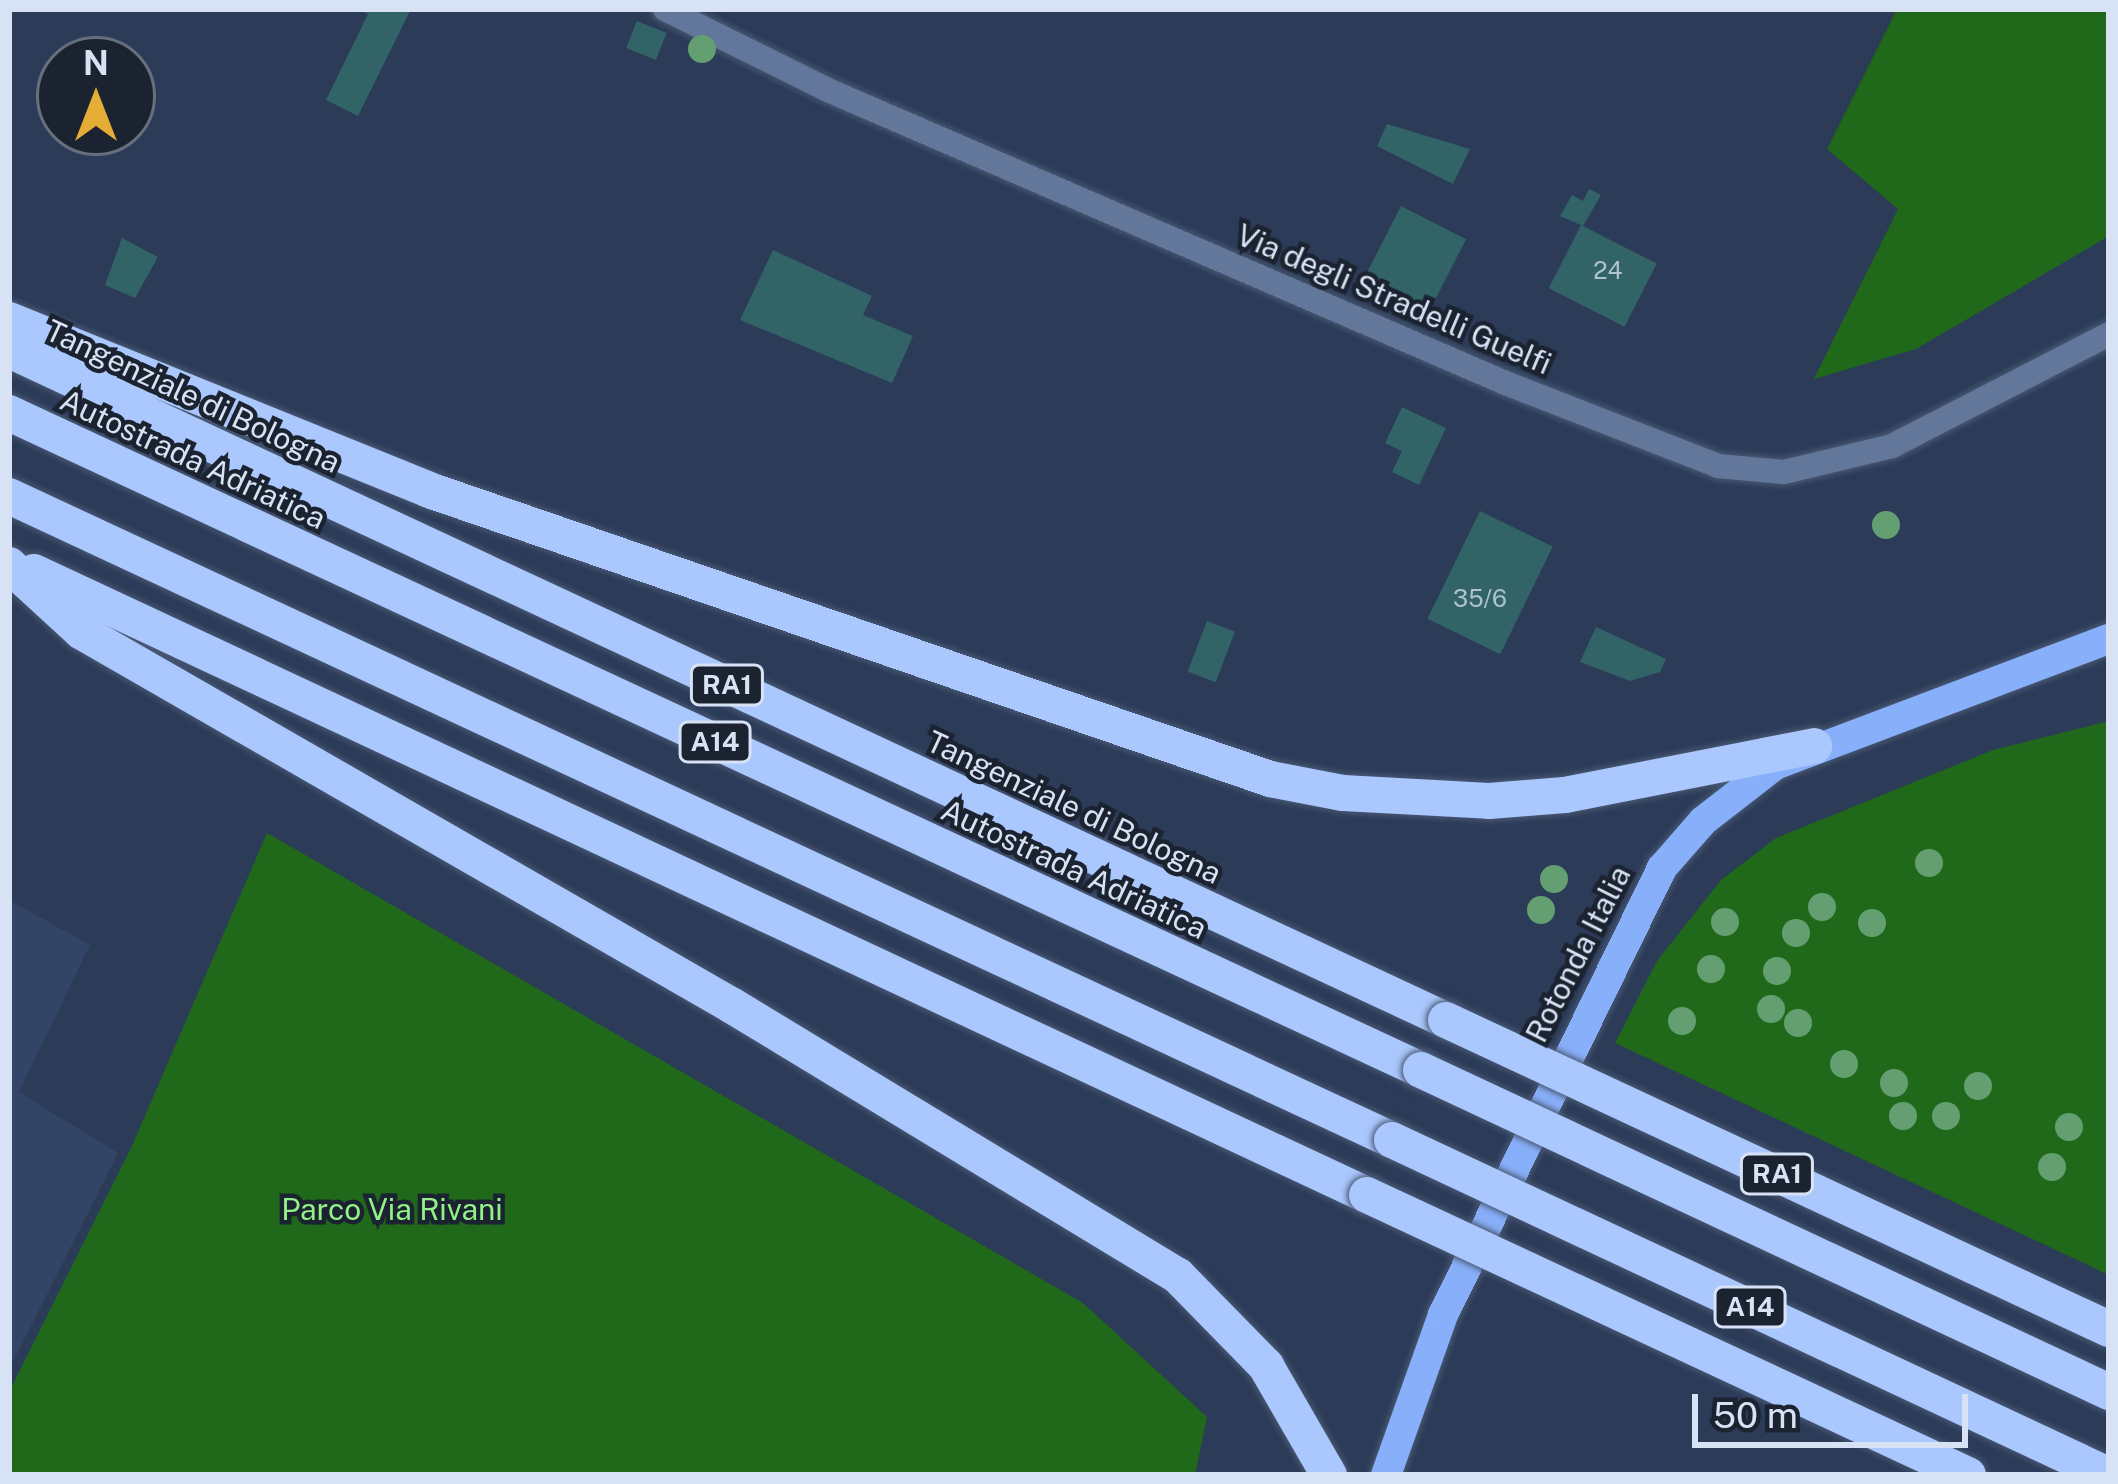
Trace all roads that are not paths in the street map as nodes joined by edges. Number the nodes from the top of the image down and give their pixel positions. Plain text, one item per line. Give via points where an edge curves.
1 (665, 9) edge
2 (9, 320) edge
3 (2109, 334) edge
4 (9, 350) edge
5 (9, 413) edge
6 (9, 496) edge
7 (9, 563) edge
8 (2109, 640) edge
9 (1814, 746) junction
10 (2109, 1329) edge
11 (2109, 1391) edge
12 (1329, 1475) edge
13 (1386, 1475) edge
14 (1968, 1475) edge
15 (2108, 1475) edge

1 - 3 street, Via degli Stradelli Guelfi via 830,91 1503,382 1718,466 1784,472 1892,446
2 - 9 highway via 429,490 1270,779 1343,794 1489,801 1565,795
4 - 10 highway, Tangenziale di Bologna / RA1, bridge
5 - 11 highway, Autostrada Adriatica / A14, bridge
6 - 15 highway, A14, bridge
7 - 12 highway via 82,632 731,1005 1178,1276 1266,1366
7 - 14 highway, bridge
8 - 9 main road, Rotonda Italia
9 - 13 main road, Rotonda Italia via 1703,821 1635,912 1443,1315

